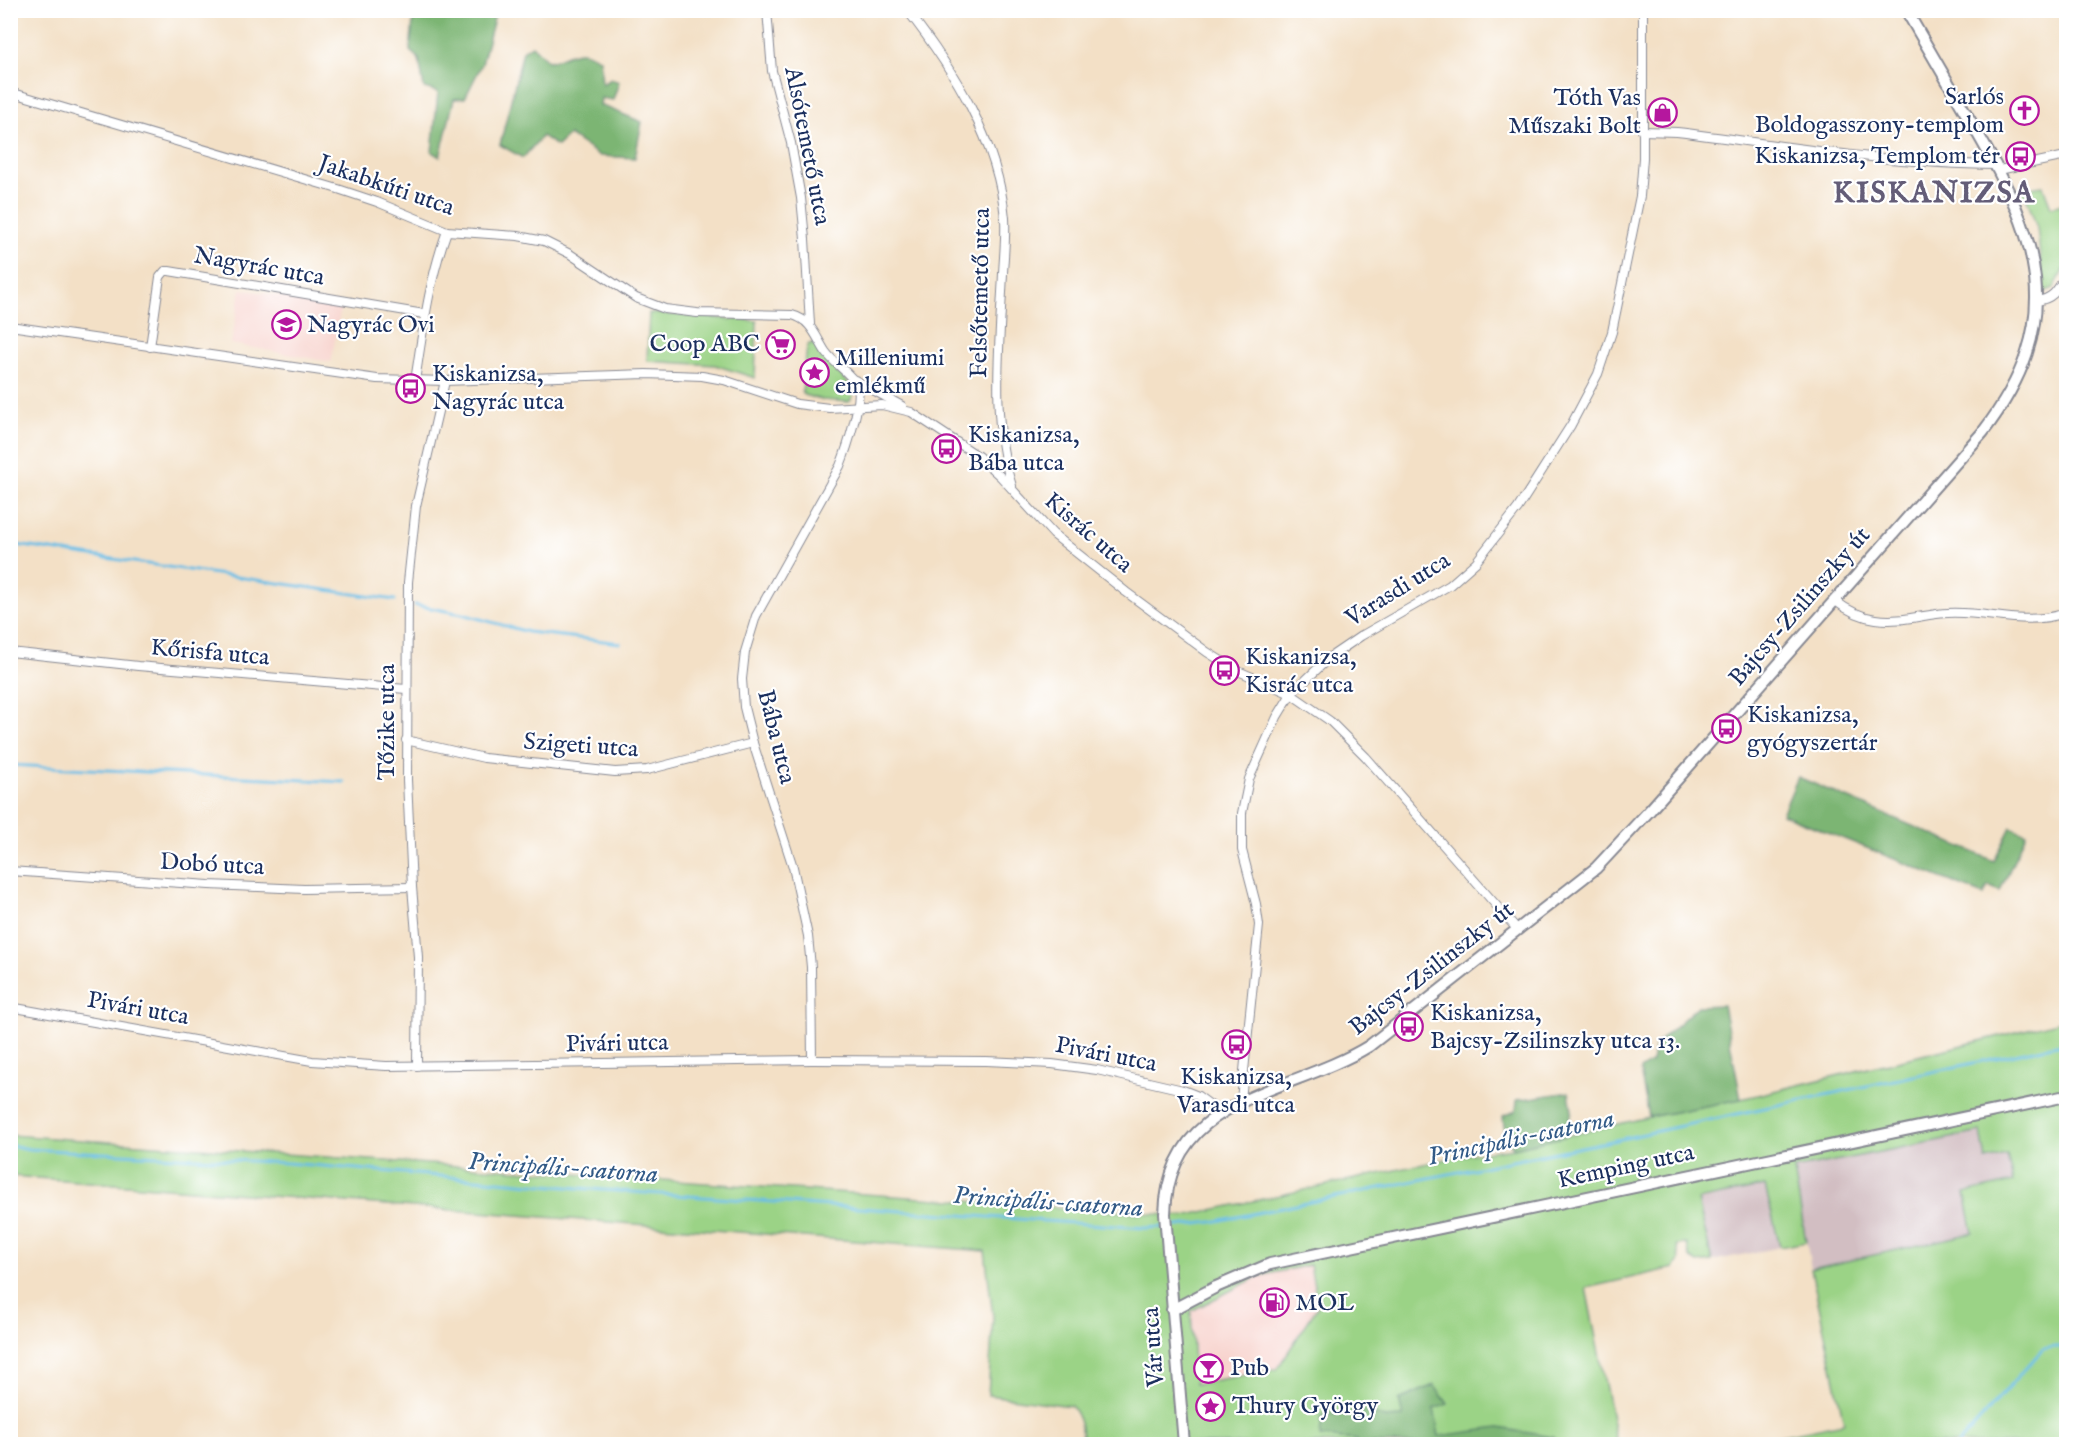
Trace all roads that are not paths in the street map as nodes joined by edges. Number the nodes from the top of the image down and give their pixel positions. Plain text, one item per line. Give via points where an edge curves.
1 (767, 10) edge
2 (907, 10) edge
3 (1643, 10) edge
4 (1906, 10) edge
5 (10, 92) edge
6 (1642, 131) junction
7 (2067, 156) edge
8 (1998, 168) junction
9 (447, 231) junction
10 (2067, 275) edge
11 (2036, 301) junction
12 (424, 314) junction
13 (810, 324) junction
14 (10, 326) edge
15 (150, 347) junction
16 (851, 378) junction
17 (415, 381) junction
18 (444, 381) junction
19 (856, 407) junction
20 (911, 412) junction
21 (1013, 490) junction
22 (1834, 600) junction
23 (2067, 613) edge
24 (10, 652) edge
25 (406, 689) junction
26 (1291, 694) junction
27 (406, 740) junction
28 (753, 743) junction
29 (10, 871) edge
30 (412, 887) junction
31 (1517, 929) junction
32 (10, 1007) edge
33 (812, 1060) junction
34 (417, 1066) junction
35 (2067, 1096) edge
36 (1241, 1100) junction
37 (1220, 1112) junction
38 (1167, 1246) joint
39 (1172, 1310) junction
40 (1184, 1444) edge

1 - 13 street, Alsótemető utca via 772,71 801,198
2 - 21 street, Felsőtemető utca via 981,127 1000,190 1005,233 999,424 1002,454
3 - 6 street, Varasdi utca
4 - 8 street, Bajcsy-Zsilinszky út
5 - 9 street, Jakabkúti utca via 338,189
6 - 8 street
6 - 26 street, Varasdi utca via 1640,196 1612,332 1598,374 1571,425 1518,508 1466,572 1346,646
7 - 8 street
8 - 11 street, Bajcsy-Zsilinszky út via 2025,232
9 - 12 street
9 - 13 street, Jakabkúti utca via 544,241 636,298 665,309 792,315
10 - 11 street via 2051,297
11 - 22 street, Bajcsy-Zsilinszky út via 2028,351 1999,411
12 - 15 street, Nagyrác utca via 169,271 160,277
12 - 17 street
13 - 16 street via 826,352
14 - 15 street
15 - 17 street via 350,376
16 - 19 street via 859,392
16 - 20 street
17 - 18 street
18 - 19 street via 646,374 702,376 733,382 797,404
18 - 25 street, Tőzike utca via 411,536
19 - 20 street, Kisrác utca via 882,405
19 - 28 street, Bába utca via 840,466 751,628 742,679
20 - 21 street, Kisrác utca via 978,456
21 - 26 street, Kisrác utca via 1053,534 1207,652 1236,670
22 - 23 street via 1859,615 1879,620 1950,612 2032,620
22 - 31 street, Bajcsy-Zsilinszky út via 1596,868
24 - 25 street, Kőrisfa utca
25 - 27 street, Tőzike utca
26 - 31 street, Kisrác utca via 1325,717 1366,757
26 - 36 street, Varasdi utca via 1257,758 1242,813 1242,850 1259,925
27 - 28 street, Szigeti utca via 484,758 615,772 647,770
27 - 30 street, Tőzike utca
28 - 33 street, Bába utca via 793,867 808,936
29 - 30 street, Dobó utca via 304,889
30 - 34 street, Tőzike utca via 418,957
31 - 36 street, Bajcsy-Zsilinszky út via 1360,1051 1335,1065
32 - 34 street, Pivári utca via 312,1061
33 - 34 street, Pivári utca
33 - 37 street, Pivári utca via 986,1060 1072,1066 1191,1093
35 - 39 street, Kemping utca via 1301,1257 1261,1267
36 - 37 street, Bajcsy-Zsilinszky út
37 - 38 street, Bajcsy-Zsilinszky út via 1180,1154 1170,1180
38 - 39 street, Vár utca
39 - 40 street, Vár utca

